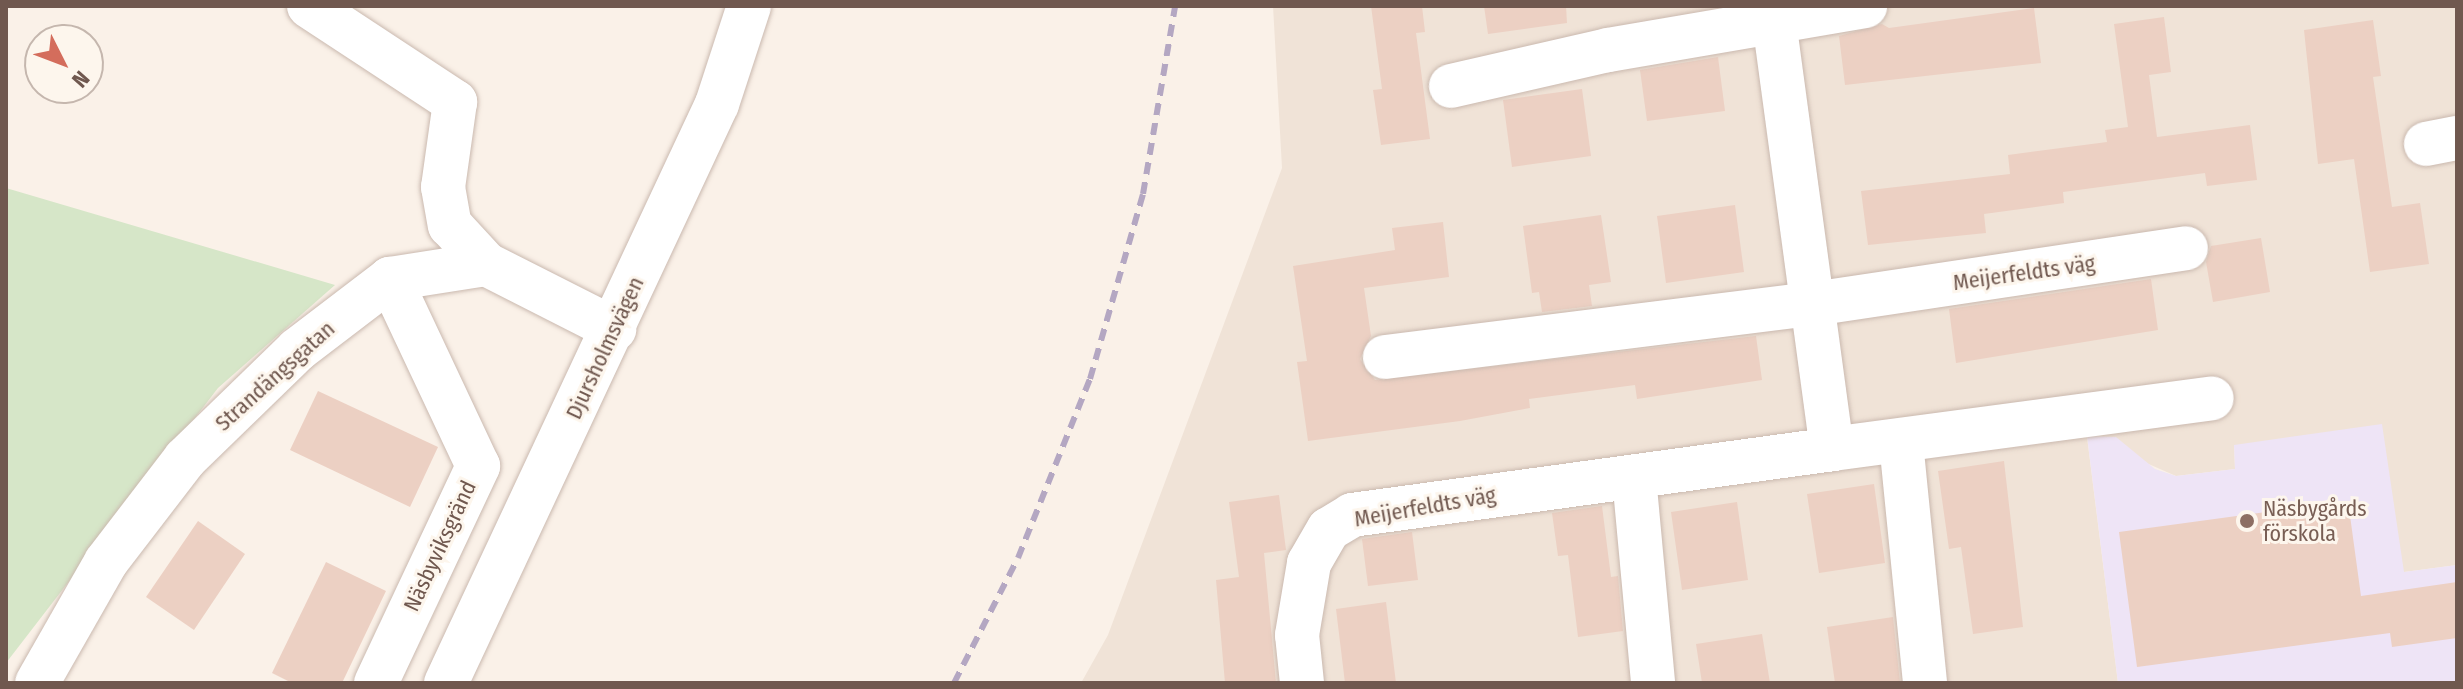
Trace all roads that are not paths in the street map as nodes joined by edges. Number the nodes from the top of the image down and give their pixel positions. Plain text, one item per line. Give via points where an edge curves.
1 (309, 6) edge
2 (749, 6) edge
3 (1865, 6) edge
4 (1773, 13) edge
5 (1451, 86) dead end
6 (2186, 248) dead end
7 (486, 264) junction
8 (390, 279) junction
9 (1813, 304) junction
10 (614, 329) junction
11 (1385, 357) dead end
12 (2212, 398) dead end
13 (1901, 442) junction
14 (1832, 449) junction
15 (1634, 477) junction
16 (37, 683) edge
17 (376, 683) edge
18 (446, 683) edge
19 (1302, 683) edge
20 (1653, 683) edge
21 (1925, 683) edge

1 - 7 street via 455,102 443,187 450,225
2 - 10 street, Djursholmsvägen via 717,104
3 - 4 street
4 - 5 street
4 - 9 street
6 - 9 street, Meijerfeldts väg
7 - 8 street, Strandängsgatan
7 - 10 street
8 - 16 street, Strandängsgatan via 297,350 185,459 106,562
8 - 17 street, Näsbyviksgränd via 478,466
9 - 11 street, Meijerfeldts väg
9 - 14 street
10 - 18 street, Djursholmsvägen
12 - 13 street, Meijerfeldts väg
13 - 14 street, Meijerfeldts väg
13 - 21 street
14 - 15 street, Meijerfeldts väg
15 - 19 street, Meijerfeldts väg via 1395,507 1352,515 1329,529 1309,563 1304,591 1297,635
15 - 20 street

